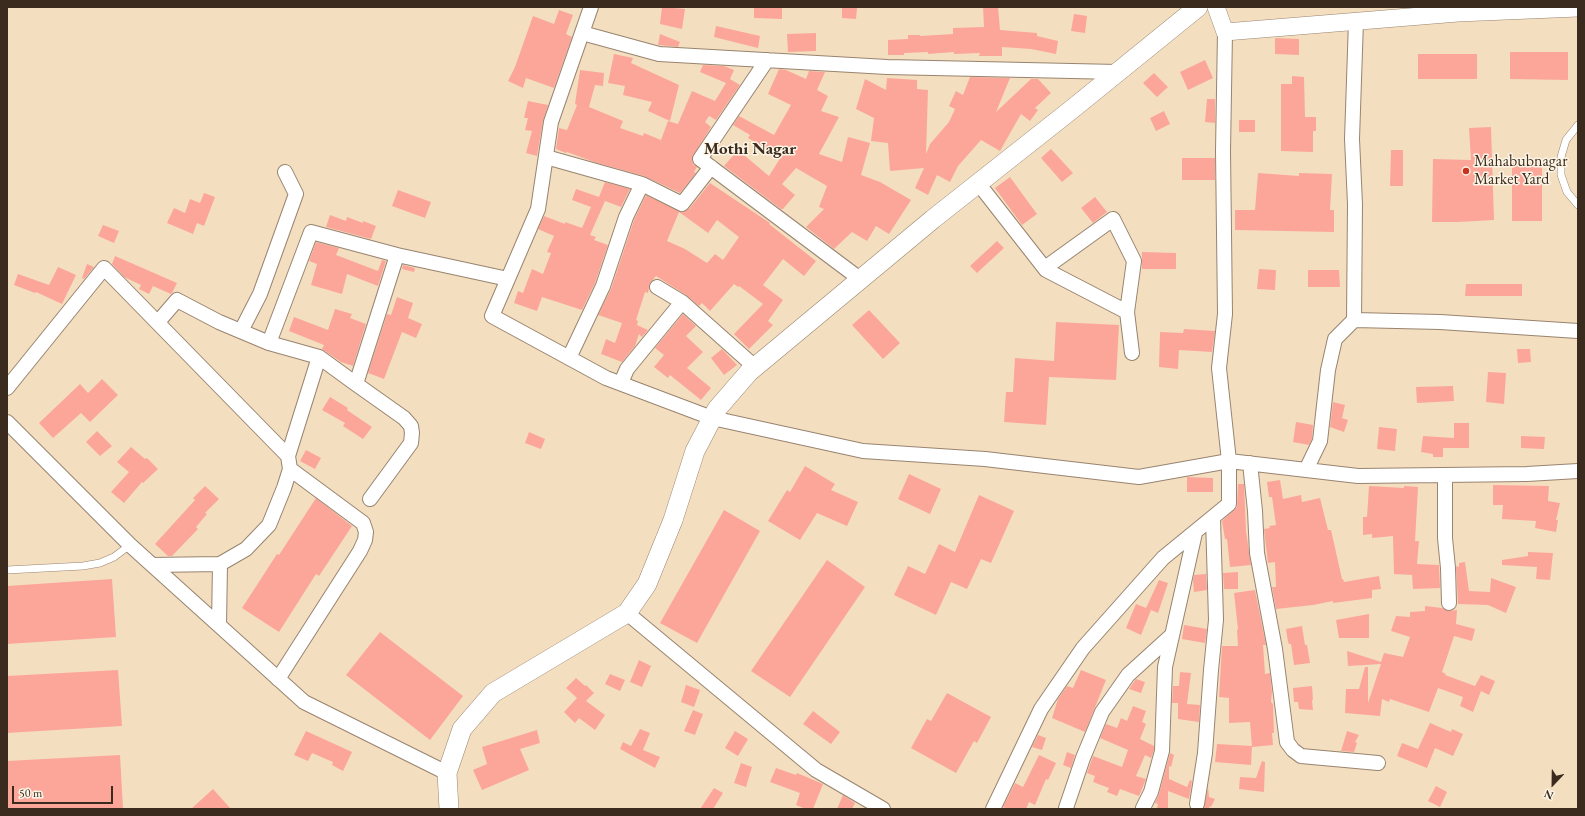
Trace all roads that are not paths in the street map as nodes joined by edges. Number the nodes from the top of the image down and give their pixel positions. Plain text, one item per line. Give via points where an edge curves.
1 (591, 7) edge
2 (1198, 7) edge
3 (1216, 7) edge
4 (1578, 8) edge
5 (1356, 21) junction
6 (1224, 32) junction
7 (582, 33) junction
8 (767, 60) junction
9 (1118, 72) junction
10 (1578, 126) edge
11 (546, 157) junction
12 (711, 167) junction
13 (285, 172) dead end
14 (978, 183) junction
15 (642, 184) junction
16 (1578, 205) edge
17 (397, 255) junction
18 (1046, 270) junction
19 (508, 279) junction
20 (860, 280) junction
21 (657, 287) dead end
22 (682, 302) junction
23 (1127, 312) junction
24 (1354, 320) junction
25 (158, 322) junction
26 (241, 331) junction
27 (1578, 332) edge
28 (269, 343) junction
29 (1132, 354) dead end
30 (319, 358) junction
31 (569, 358) junction
32 (755, 367) junction
33 (621, 383) junction
34 (356, 384) junction
35 (7, 388) edge
36 (712, 418) junction
37 (7, 422) edge
38 (1229, 461) junction
39 (289, 462) junction
40 (1250, 464) junction
41 (1306, 470) junction
42 (1578, 471) edge
43 (1445, 475) junction
44 (370, 499) dead end
45 (1213, 518) junction
46 (1195, 533) junction
47 (130, 545) junction
48 (220, 564) junction
49 (152, 565) junction
50 (7, 570) edge
51 (1449, 603) dead end
52 (626, 613) junction
53 (218, 625) junction
54 (1172, 635) junction
55 (278, 679) junction
56 (1378, 763) dead end
57 (447, 773) junction
58 (1197, 804) dead end
59 (1066, 808) dead end
60 (1143, 808) edge
61 (449, 809) edge
62 (883, 809) edge
63 (993, 809) edge

1 - 7 street
2 - 9 main road
3 - 6 street
4 - 5 street via 1458,13
5 - 6 street
5 - 24 street via 1352,139
6 - 38 street via 1225,314 1219,368
7 - 8 street via 658,54
7 - 11 street via 551,122
8 - 9 street via 887,67
8 - 12 street via 700,159
9 - 14 main road
10 - 16 lane via 1566,140 1561,157 1561,175 1567,192
11 - 15 street
11 - 19 street via 538,209
12 - 15 street via 682,204
12 - 20 street
13 - 26 street via 296,194 260,294
14 - 18 street
14 - 20 main road
15 - 31 street via 626,217 603,286
17 - 19 street
17 - 28 street via 311,232
17 - 34 street
18 - 23 street
18 - 23 street via 1049,265 1113,219 1134,261
19 - 31 street via 492,316
20 - 32 main road
21 - 22 street
22 - 32 street
22 - 33 street via 627,369
23 - 29 street
24 - 27 street via 1440,322
24 - 41 street via 1335,339 1328,370 1320,441
25 - 26 street via 177,300
25 - 35 street via 104,268
25 - 39 street
26 - 28 street
28 - 30 street
30 - 34 street
30 - 39 street
31 - 33 street
32 - 36 main road
33 - 36 street
34 - 44 street via 404,418 411,426 412,433 411,443
36 - 38 street via 863,451 985,460 1139,477
36 - 52 main road via 695,451 673,520 647,584
37 - 47 street
38 - 40 street
38 - 45 street via 1229,504
39 - 48 street via 284,488 269,525 246,550
39 - 55 street via 363,523 366,532 360,551
40 - 41 street
40 - 56 street via 1257,553 1275,649 1287,742 1301,756
41 - 43 street via 1358,476
42 - 43 street
43 - 51 street
45 - 46 street
45 - 58 street via 1216,620 1205,753
46 - 54 street
46 - 63 street via 1163,558 1083,648 1041,709
47 - 49 street
47 - 50 lane via 114,557 100,563
48 - 49 street
48 - 53 street
49 - 53 street
52 - 57 main road via 493,693 462,729
52 - 62 street via 816,770
53 - 55 street
54 - 59 street via 1128,675 1102,712
54 - 60 street via 1165,667 1162,751 1151,792
55 - 57 street via 304,702
57 - 61 main road

